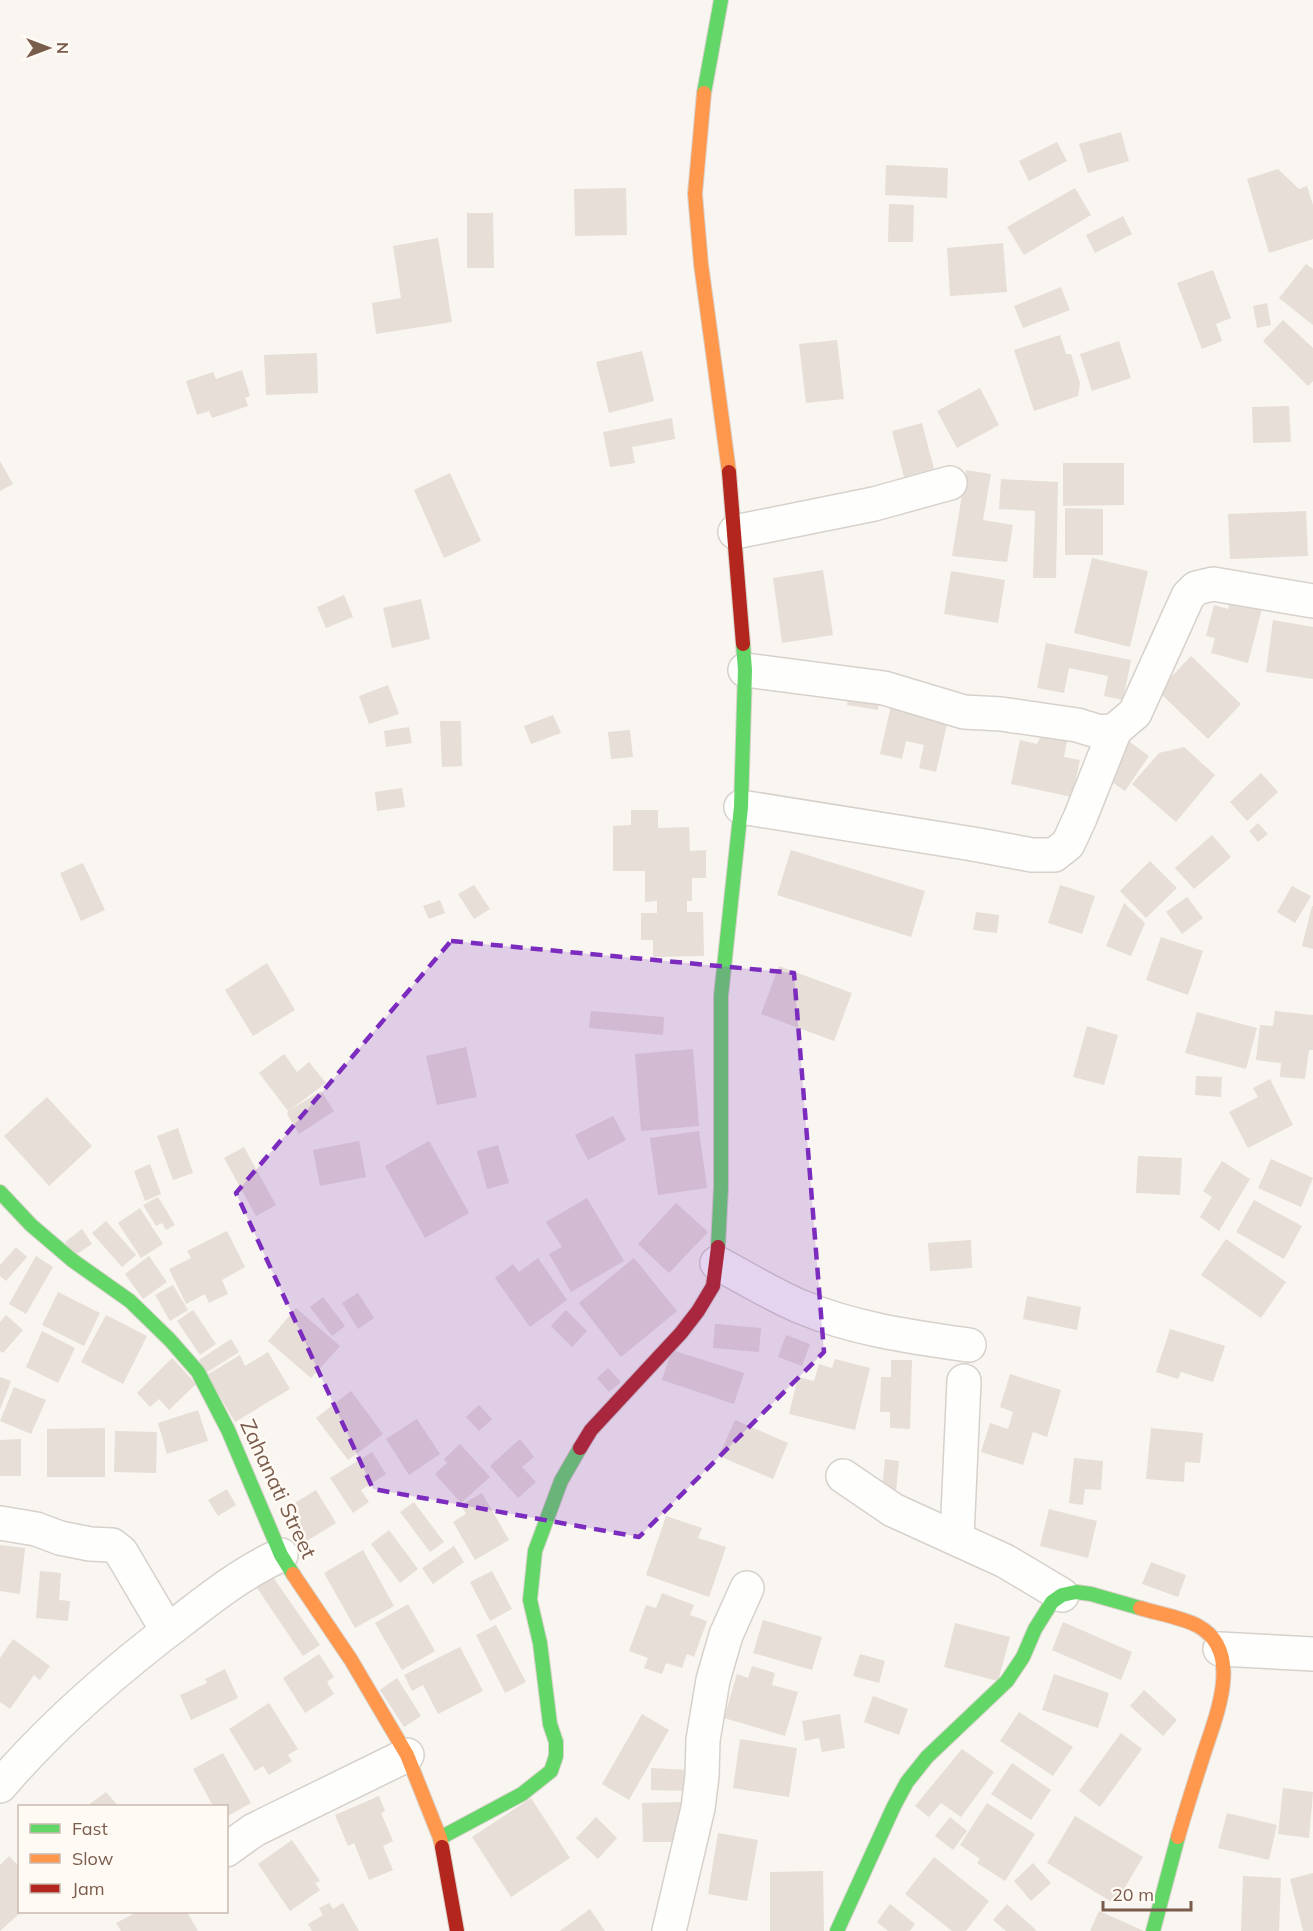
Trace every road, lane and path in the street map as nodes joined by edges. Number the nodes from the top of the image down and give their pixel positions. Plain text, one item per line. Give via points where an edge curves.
1 (721, 0) edge
2 (950, 483) dead end
3 (735, 532) junction
4 (1313, 601) edge
5 (745, 670) junction
6 (1115, 730) junction
7 (741, 807) junction
8 (0, 1192) edge
9 (717, 1263) junction
10 (969, 1345) dead end
11 (964, 1381) dead end
12 (843, 1476) dead end
13 (0, 1523) edge
14 (957, 1537) junction
15 (281, 1555) junction
16 (747, 1588) dead end
17 (1062, 1595) junction
18 (167, 1630) junction
19 (1220, 1649) junction
20 (1313, 1654) edge
21 (407, 1755) junction
22 (0, 1786) edge
23 (440, 1839) junction
24 (228, 1849) edge
25 (457, 1931) edge
26 (669, 1931) edge
27 (837, 1931) edge
28 (1153, 1931) edge

1 - 3 street via 701,109 695,194
2 - 3 street via 874,504
3 - 5 street
4 - 6 street via 1213,584 1196,588 1188,596 1135,713
5 - 6 street via 884,688 964,712 1077,725 1100,732
5 - 7 street
6 - 7 street via 1068,844 1054,855 1032,855
7 - 9 street via 721,996
8 - 15 street, Zahanati Street via 30,1226 130,1301 198,1372 228,1430
9 - 10 street via 799,1306 842,1320 906,1336
9 - 23 street via 712,1286 698,1311 591,1430 561,1481 535,1551 530,1600 556,1742 551,1771 522,1794
11 - 14 street
12 - 14 street via 893,1510
13 - 18 street via 90,1544 112,1545 121,1552
14 - 17 street
15 - 18 street via 219,1592
15 - 21 street, Zahanati Street via 351,1660
16 - 26 street via 712,1680 698,1808
17 - 19 street via 1091,1594 1197,1625 1210,1634
17 - 27 street via 1046,1609 1007,1681 927,1757 908,1782
18 - 22 street via 109,1678
19 - 20 street
19 - 28 street via 1224,1671 1222,1695
21 - 23 street, Zahanati Street
21 - 24 street via 254,1830
23 - 25 street, Zahanati Street

